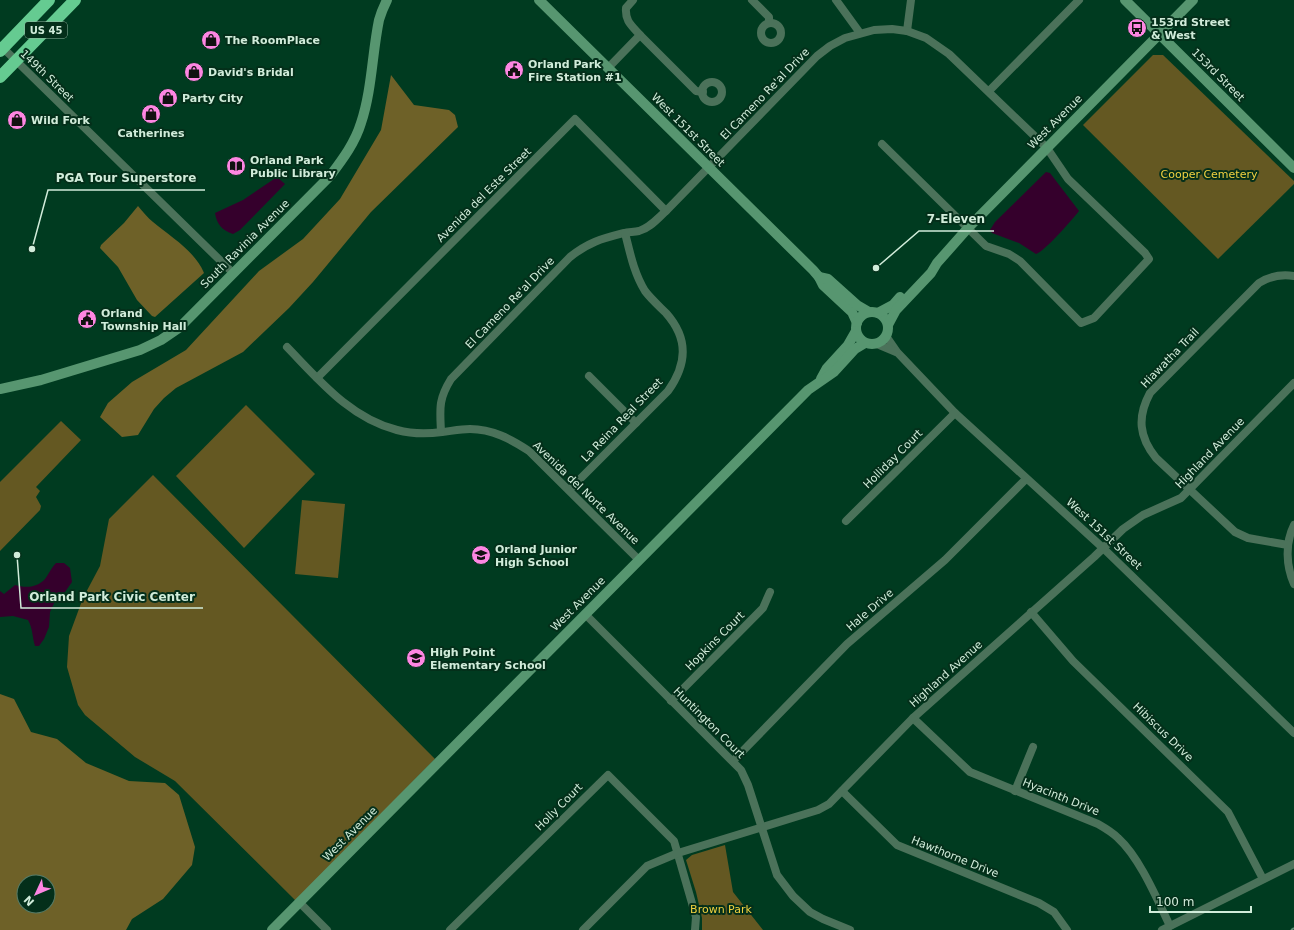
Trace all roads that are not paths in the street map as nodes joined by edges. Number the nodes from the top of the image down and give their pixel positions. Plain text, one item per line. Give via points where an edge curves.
1 (49, 0) edge
2 (75, 0) edge
3 (387, 0) edge
4 (539, 0) edge
5 (633, 0) edge
6 (752, 0) edge
7 (836, 0) edge
8 (911, 0) edge
9 (1079, 0) edge
10 (1125, 0) edge
11 (1194, 0) edge
12 (769, 23) dead end
13 (907, 31) junction
14 (860, 33) junction
15 (640, 34) junction
16 (1159, 35) junction
17 (1, 48) edge
18 (16, 61) junction
19 (608, 68) junction
20 (0, 77) edge
21 (703, 92) dead end
22 (989, 92) junction
23 (882, 144) dead end
24 (1047, 148) junction
25 (709, 167) junction
26 (1294, 168) edge
27 (666, 211) junction
28 (968, 228) junction
29 (625, 233) junction
30 (937, 263) junction
31 (233, 273) junction
32 (1294, 276) edge
33 (820, 277) junction
34 (874, 312) junction
35 (888, 326) junction
36 (856, 327) junction
37 (886, 336) junction
38 (866, 343) junction
39 (877, 344) junction
40 (286, 347) dead end
41 (897, 352) junction
42 (589, 376) dead end
43 (317, 378) junction
44 (819, 383) junction
45 (1294, 383) edge
46 (0, 389) edge
47 (955, 413) junction
48 (636, 423) junction
49 (441, 432) junction
50 (1026, 479) junction
51 (569, 490) junction
52 (1190, 490) junction
53 (846, 521) dead end
54 (1294, 525) edge
55 (1288, 545) junction
56 (1103, 548) junction
57 (639, 560) junction
58 (1294, 584) edge
59 (770, 592) dead end
60 (1031, 612) junction
61 (585, 614) junction
62 (671, 701) junction
63 (913, 718) junction
64 (1294, 733) edge
65 (1034, 747) dead end
66 (733, 761) junction
67 (842, 791) junction
68 (1015, 791) junction
69 (762, 828) junction
70 (678, 853) junction
71 (1294, 864) edge
72 (1263, 880) junction
73 (299, 902) junction
74 (1170, 926) junction
75 (272, 930) edge
76 (327, 930) edge
77 (450, 930) edge
78 (583, 930) edge
79 (695, 930) edge
80 (850, 930) edge
81 (1067, 930) edge
82 (1162, 930) edge

1 - 17 highway, US 45
2 - 18 highway, US 45
3 - 31 street, South Ravinia Avenue via 379,18 366,104 354,140 330,176
4 - 19 street, West 151st Street
5 - 15 street via 626,8 625,15
6 - 12 street via 769,17
7 - 14 street
8 - 13 street
9 - 22 street
10 - 16 street, 153rd Street
11 - 16 street, West Avenue
13 - 14 street, El Cameno Re'al Drive via 892,29
13 - 22 street, El Cameno Re'al Drive via 937,45
14 - 25 street, El Cameno Re'al Drive via 844,38 817,56
15 - 19 street
15 - 21 street via 696,91
16 - 24 street, West Avenue
16 - 26 street, 153rd Street
17 - 18 street, 149th Street
18 - 20 highway, US 45
18 - 31 street, 149th Street
19 - 25 street, West 151st Street
22 - 24 street, El Cameno Re'al Drive
23 - 28 street
24 - 28 street, West Avenue
24 - 28 street, El Cameno Re'al Drive via 1068,179 1150,259 1094,318 1081,323 1020,261 986,246
25 - 27 street, El Cameno Re'al Drive
25 - 33 street, West 151st Street
27 - 29 street, El Cameno Re'al Drive via 651,225 639,231
27 - 43 street, Avenida del Este Street via 574,119
28 - 30 street, West Avenue
29 - 48 street, La Reina Real Street via 638,278 646,292 675,325 681,337 683,354 681,368 668,391
29 - 49 street, El Cameno Re'al Drive via 584,246 570,257 451,379 440,404
30 - 34 street, West Avenue via 927,269 893,305
30 - 35 street, West Avenue via 931,273 896,310
31 - 46 street, South Ravinia Avenue via 180,327 147,347 41,380
32 - 52 street, Hiawatha Trail via 1273,276 1259,283 1150,394 1143,406 1141,420 1147,447
33 - 34 street, West 151st Street via 828,279 857,305
33 - 36 street, West 151st Street via 823,285 852,312
34 - 35 street via 886,320
34 - 36 street via 861,316
35 - 37 street
36 - 38 street via 861,340
36 - 44 street, West Avenue via 848,344 827,368
37 - 39 street
37 - 41 street, West 151st Street
38 - 39 street
38 - 44 street, West Avenue via 855,349 834,372
39 - 41 street, West 151st Street
40 - 43 street, Avenida del Norte Avenue
41 - 47 street, West 151st Street
42 - 48 street
43 - 49 street, Avenida del Norte Avenue via 336,397 376,424 419,433
44 - 57 street, West Avenue via 808,390
45 - 52 street, Highland Avenue
47 - 50 street, West 151st Street
47 - 53 street, Holliday Court
48 - 51 street, La Reina Real Street
49 - 51 street, Avenida del Norte Avenue via 469,429 496,433 514,440
50 - 56 street, West 151st Street
50 - 66 street, Hale Drive via 945,560 847,644
51 - 57 street, Avenida del Norte Avenue
52 - 55 street, Hiawatha Trail via 1234,532 1248,538
52 - 56 street, Highland Avenue via 1175,502 1158,507 1132,522
54 - 55 street
55 - 58 street via 1288,564
56 - 60 street, Highland Avenue
56 - 64 street, West 151st Street
57 - 61 street, West Avenue
59 - 62 street, Hopkins Court via 763,608
60 - 63 street, Highland Avenue
60 - 72 street, Hibiscus Drive via 1072,661 1228,812
61 - 62 street, Huntington Court
61 - 73 street, West Avenue
62 - 66 street, Huntington Court
63 - 67 street, Highland Avenue
63 - 68 street, Hyacinth Drive via 970,772
65 - 68 street
66 - 69 street, Huntington Court via 745,776
67 - 69 street, Highland Avenue via 829,804 818,810
67 - 81 street, Hawthorne Drive via 897,845 1039,903 1054,912
68 - 74 street, Hyacinth Drive via 1098,824 1115,835 1132,853
69 - 70 street, Highland Avenue
69 - 80 street, Huntington Court via 777,875 793,896 823,920
70 - 77 street, Holly Court via 674,841 608,774
70 - 78 street, Highland Avenue via 648,866
70 - 79 street via 696,917
71 - 72 street
72 - 74 street
73 - 75 street, West Avenue
73 - 76 street
74 - 82 street

